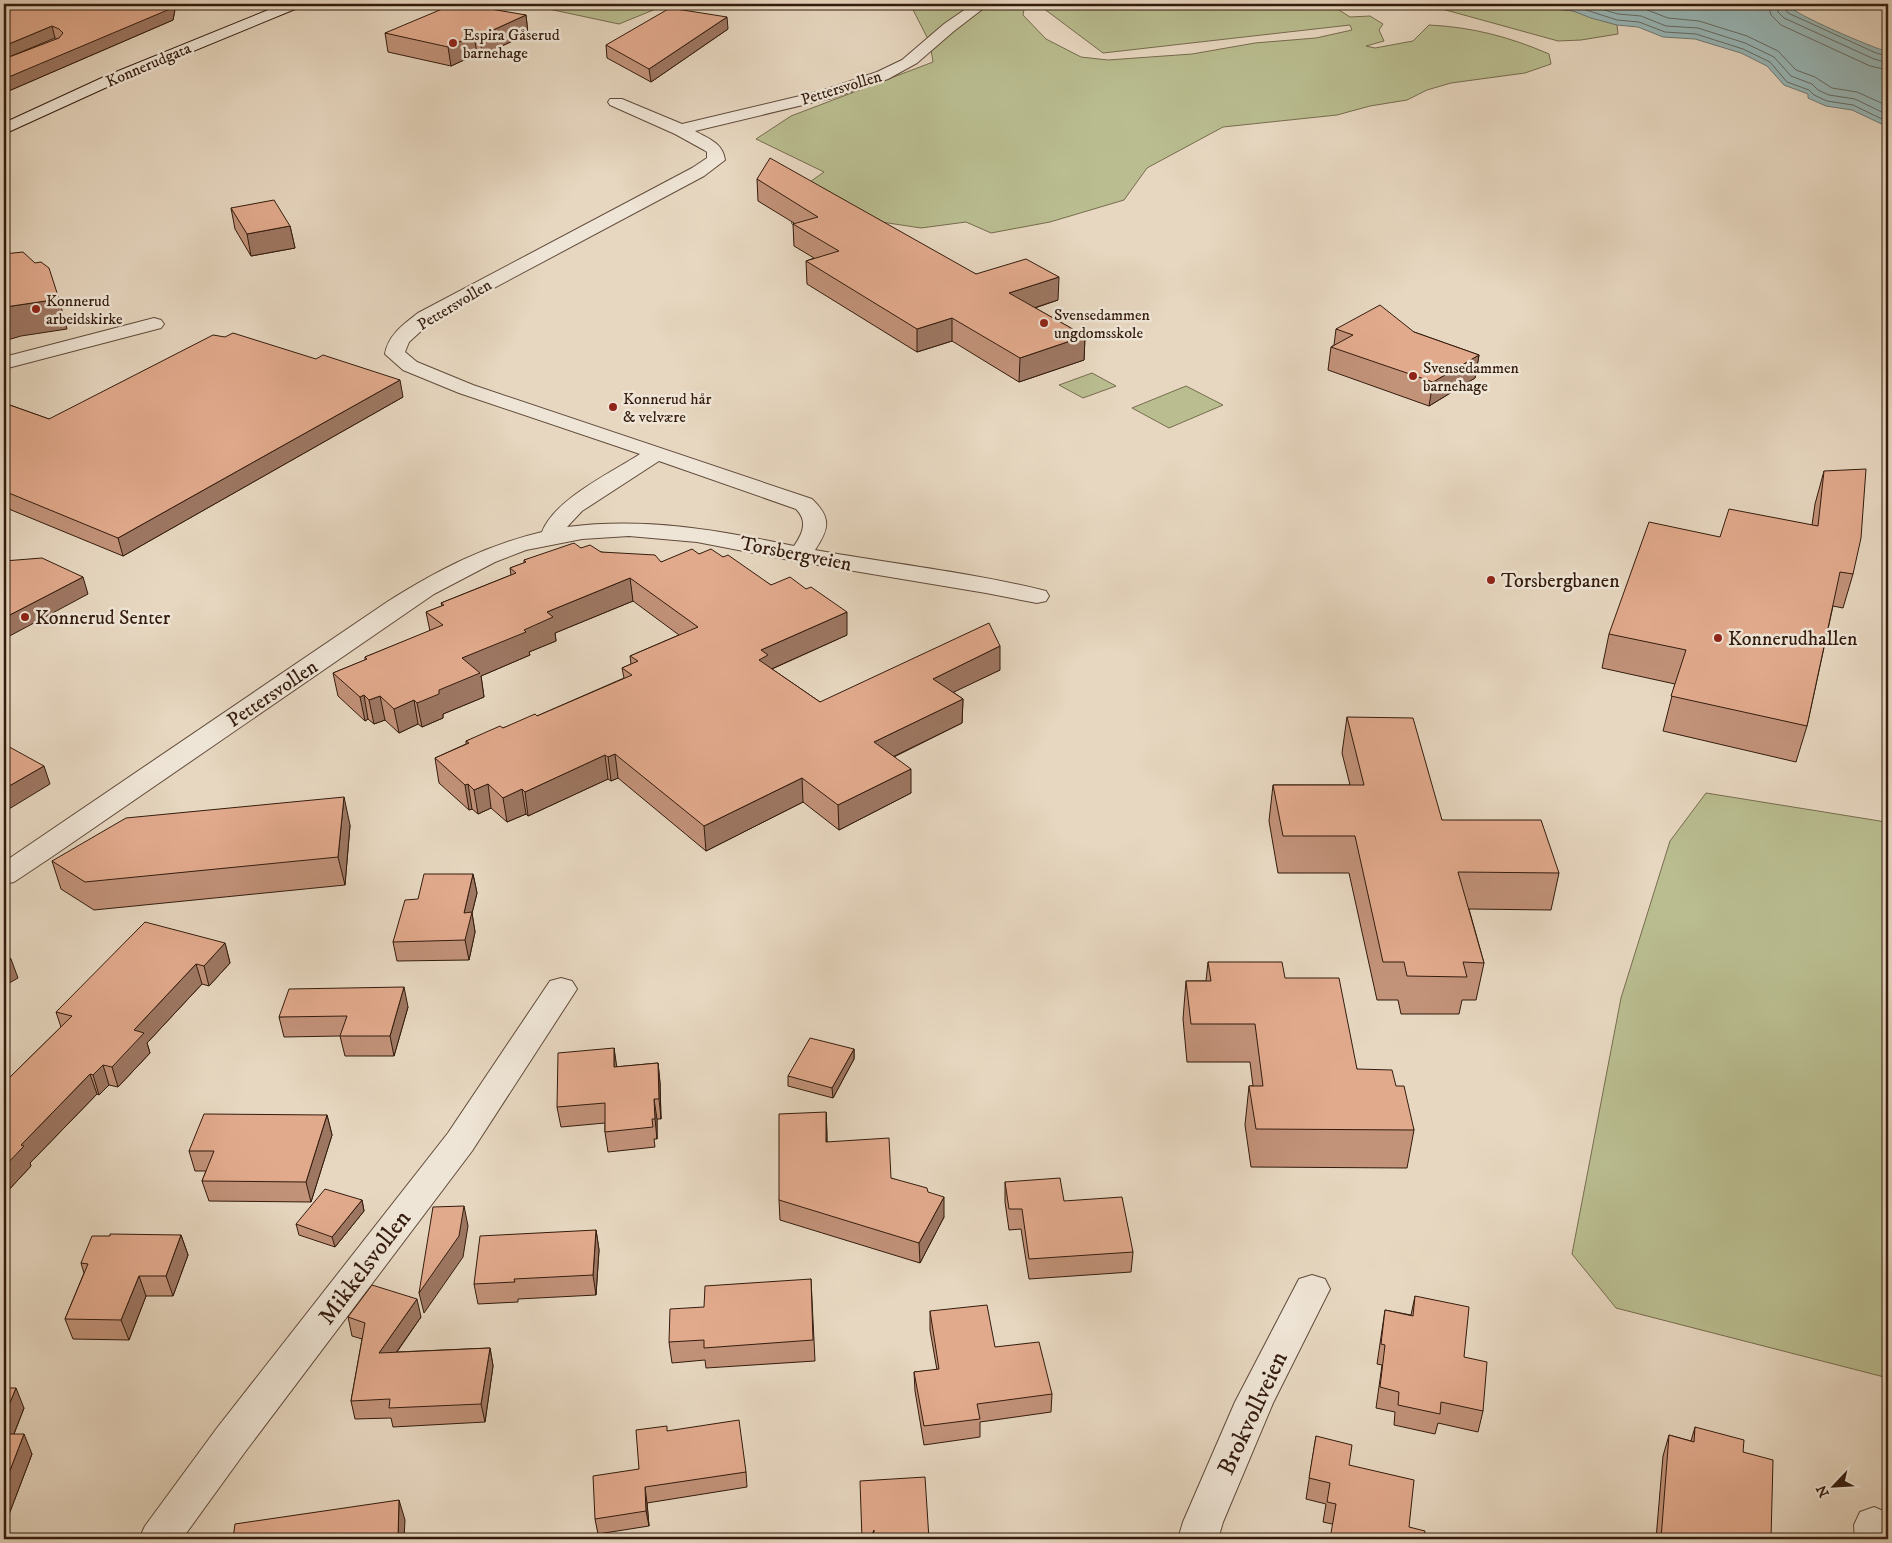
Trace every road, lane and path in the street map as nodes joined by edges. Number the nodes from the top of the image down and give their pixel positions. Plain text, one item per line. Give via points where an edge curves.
1 (295, 4) edge
2 (982, 4) edge
3 (616, 102) dead end
4 (4, 129) edge
5 (681, 130) junction
6 (154, 324) dead end
7 (4, 363) edge
8 (657, 453) junction
9 (552, 536) junction
10 (800, 554) junction
11 (1037, 596) dead end
12 (4, 875) edge
13 (561, 989) dead end
14 (1312, 1289) dead end
15 (159, 1539) edge
16 (1198, 1539) edge

1 - 4 street, Konnerudgata via 112,79
2 - 5 street, Pettersvollen via 949,27 908,63 878,76 830,93
3 - 5 street, Pettersvollen
5 - 8 street, Pettersvollen via 710,146 715,151 716,160 425,317 402,338 395,350 395,354 410,366 466,389
6 - 7 street
8 - 9 street via 574,506 558,521
8 - 10 street via 804,504 813,511 816,526 811,540
9 - 10 street, Torsbergveien via 600,530 666,531
9 - 12 street, Pettersvollen via 490,555 439,581
10 - 11 street, Torsbergveien
13 - 15 street, Mikkelsvollen via 460,1142
14 - 16 street, Brokvollveien via 1254,1402

